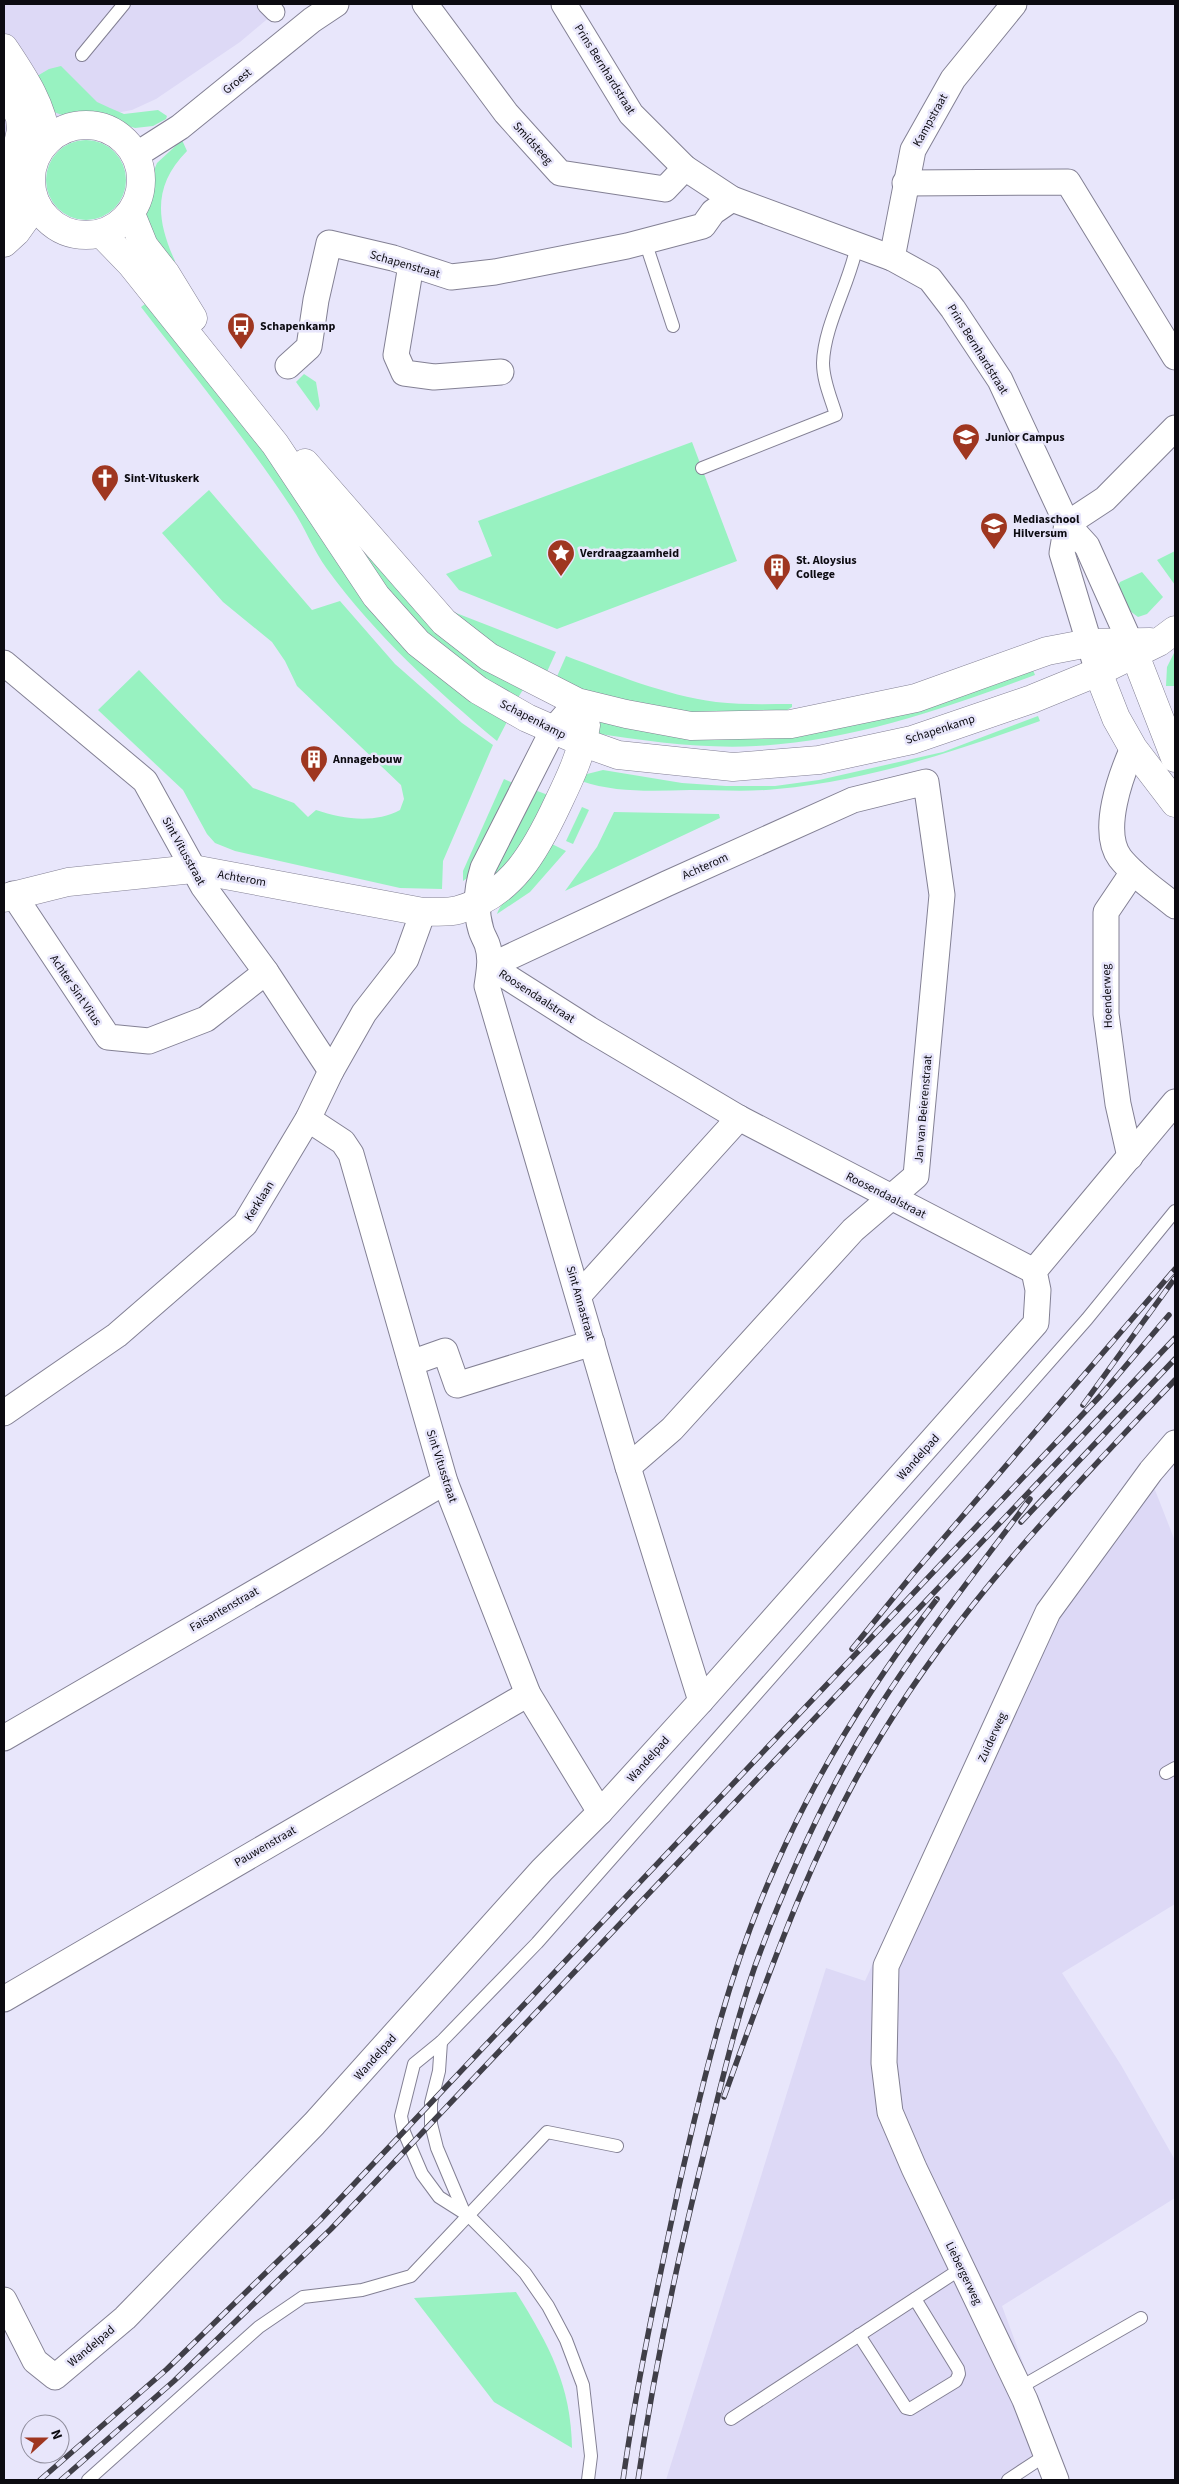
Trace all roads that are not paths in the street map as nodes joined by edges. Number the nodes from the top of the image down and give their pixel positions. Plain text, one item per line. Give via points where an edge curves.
1 (124, 4) edge
2 (336, 4) edge
3 (425, 4) edge
4 (564, 4) edge
5 (1014, 4) edge
6 (4, 48) edge
7 (82, 56) dead end
8 (4, 81) edge
9 (47, 141) junction
10 (136, 155) junction
11 (685, 168) junction
12 (906, 183) junction
13 (732, 199) junction
14 (36, 204) junction
15 (4, 212) edge
16 (131, 214) junction
17 (102, 234) junction
18 (645, 241) junction
19 (4, 243) edge
20 (856, 245) junction
21 (892, 258) junction
22 (411, 265) junction
23 (674, 326) dead end
24 (1175, 357) edge
25 (288, 366) dead end
26 (501, 372) dead end
27 (1175, 428) edge
28 (702, 468) dead end
29 (1067, 524) junction
30 (1089, 642) junction
31 (1150, 642) edge
32 (4, 663) edge
33 (1098, 672) junction
34 (583, 704) junction
35 (553, 730) junction
36 (584, 743) junction
37 (1133, 748) junction
38 (1175, 758) edge
39 (926, 782) joint
40 (1175, 803) edge
41 (193, 869) junction
42 (1133, 872) junction
43 (8, 896) edge
44 (478, 902) junction
45 (1175, 906) edge
46 (423, 912) junction
47 (490, 966) junction
48 (266, 972) junction
49 (331, 1071) junction
50 (1175, 1102) edge
51 (738, 1118) junction
52 (308, 1120) junction
53 (1130, 1157) junction
54 (892, 1199) junction
55 (1175, 1211) edge
56 (1034, 1271) junction
57 (579, 1295) junction
58 (592, 1343) junction
59 (411, 1363) junction
60 (4, 1413) edge
61 (1175, 1443) edge
62 (628, 1467) junction
63 (445, 1482) junction
64 (528, 1694) junction
65 (701, 1701) junction
66 (4, 1738) edge
67 (600, 1812) junction
68 (4, 1999) edge
69 (442, 2042) junction
70 (884, 2063) joint
71 (617, 2146) dead end
72 (467, 2214) junction
73 (962, 2268) junction
74 (915, 2299) junction
75 (4, 2300) edge
76 (1141, 2318) dead end
77 (859, 2335) junction
78 (1019, 2388) junction
79 (731, 2418) dead end
80 (1046, 2455) junction
81 (88, 2480) edge
82 (588, 2480) edge
83 (1008, 2480) edge
84 (1056, 2480) edge

1 - 7 lane
2 - 10 street, Groest via 180,127
3 - 11 street, Smidsteeg via 506,113 560,173 665,189
4 - 11 street, Prins Bernhardstraat via 631,114
5 - 12 street, Kampstraat via 953,79 913,150
6 - 9 main road via 40,109
8 - 15 main road via 21,124 12,193
9 - 10 main road via 64,129 95,125 117,134
9 - 14 main road via 36,156 31,172
10 - 16 main road via 142,183 139,200
11 - 13 street, Prins Bernhardstraat
12 - 21 street, Kampstraat
12 - 24 street via 1068,182
13 - 18 street, Schapenstraat via 713,212 703,226
13 - 20 street, Prins Bernhardstraat
14 - 17 main road via 44,217 65,232 89,236
14 - 19 main road
16 - 17 main road
16 - 34 main road via 144,246 166,274 192,318 250,394 312,472 444,622 489,657
17 - 35 main road, Schapenkamp via 131,264 275,444 376,596 418,643 478,690
18 - 22 street, Schapenstraat via 495,272 451,277
18 - 23 lane
20 - 21 street, Prins Bernhardstraat
20 - 28 lane via 853,268 833,319 823,362 836,415
21 - 29 street, Prins Bernhardstraat via 930,278 1000,380
22 - 25 street, Schapenstraat via 329,243 316,300 314,356
22 - 26 street via 396,354 404,373 434,377
27 - 29 street via 1105,499
29 - 30 street via 1062,552
29 - 31 street, Prins Bernhardstraat via 1087,546
30 - 31 main road
30 - 33 street
30 - 34 main road via 1047,651 916,698 792,724 691,726
31 - 33 main road, Schapenkamp
31 - 38 main road
32 - 41 street, Sint Vitusstraat via 145,781
33 - 36 main road, Schapenkamp via 1032,699 912,740 819,760 733,767 618,754
33 - 37 main road via 1116,718
34 - 35 street
34 - 36 main road, Achterom
35 - 36 main road, Schapenkamp
35 - 44 street via 483,868
36 - 44 main road, Achterom via 534,852 503,888
37 - 40 main road
37 - 42 street via 1122,772 1114,804 1112,839 1119,856
39 - 47 street, Achterom via 853,800
39 - 54 street, Jan van Beierenstraat via 942,895 916,1176
41 - 43 main road, Achterom via 68,882
41 - 46 main road, Achterom
41 - 48 street, Sint Vitusstraat
42 - 45 street
42 - 53 street, Hoenderweg via 1106,912 1106,1014 1118,1104
43 - 48 street, Achter Sint Vitus via 108,1037 149,1040 206,1018
44 - 46 main road, Achterom via 456,911
44 - 47 street, Sint Annastraat via 480,929 488,946
46 - 49 street, Kerklaan via 406,959 364,1013
47 - 51 street, Roosendaalstraat
47 - 57 street, Sint Annastraat via 487,986
48 - 49 street, Sint Vitusstraat
49 - 52 street, Kerklaan
50 - 53 street
51 - 54 street, Roosendaalstraat
51 - 57 street
52 - 59 street, Sint Vitusstraat via 343,1142 351,1154
52 - 60 street, Kerklaan via 245,1224 117,1335
53 - 56 street
54 - 56 street, Roosendaalstraat
54 - 62 street, Jan van Beierenstraat via 853,1230 672,1429
55 - 69 lane via 1087,1319 550,1928
56 - 65 street, Wandelpad via 1038,1290 1036,1323
57 - 58 street, Sint Annastraat
58 - 59 street via 457,1384 445,1351
58 - 62 street, Sint Annastraat
59 - 63 street, Sint Vitusstraat
61 - 70 street, Zuiderweg via 1048,1612 886,1966
62 - 65 street, Sint Annastraat
63 - 64 street, Sint Vitusstraat
63 - 66 street, Faisantenstraat
64 - 67 street, Sint Vitusstraat
64 - 68 street, Pauwenstraat
65 - 67 street, Wandelpad
67 - 75 street, Wandelpad via 542,1870 314,2124 125,2318 56,2377 36,2361
69 - 72 lane via 431,2103 431,2124 437,2148
69 - 72 lane via 414,2064 402,2124 422,2174 439,2196
70 - 73 street, Liebergerweg via 890,2112
71 - 72 lane via 548,2132
72 - 81 lane via 411,2276 362,2290 303,2296 259,2327
72 - 82 lane via 526,2273 566,2340 583,2385 591,2456
73 - 74 lane
73 - 78 street, Liebergerweg
74 - 77 lane
74 - 77 lane via 958,2369 956,2382 910,2409 906,2408
76 - 78 lane
77 - 79 lane
78 - 80 street, Liebergerweg
80 - 83 lane
80 - 84 street, Liebergerweg

